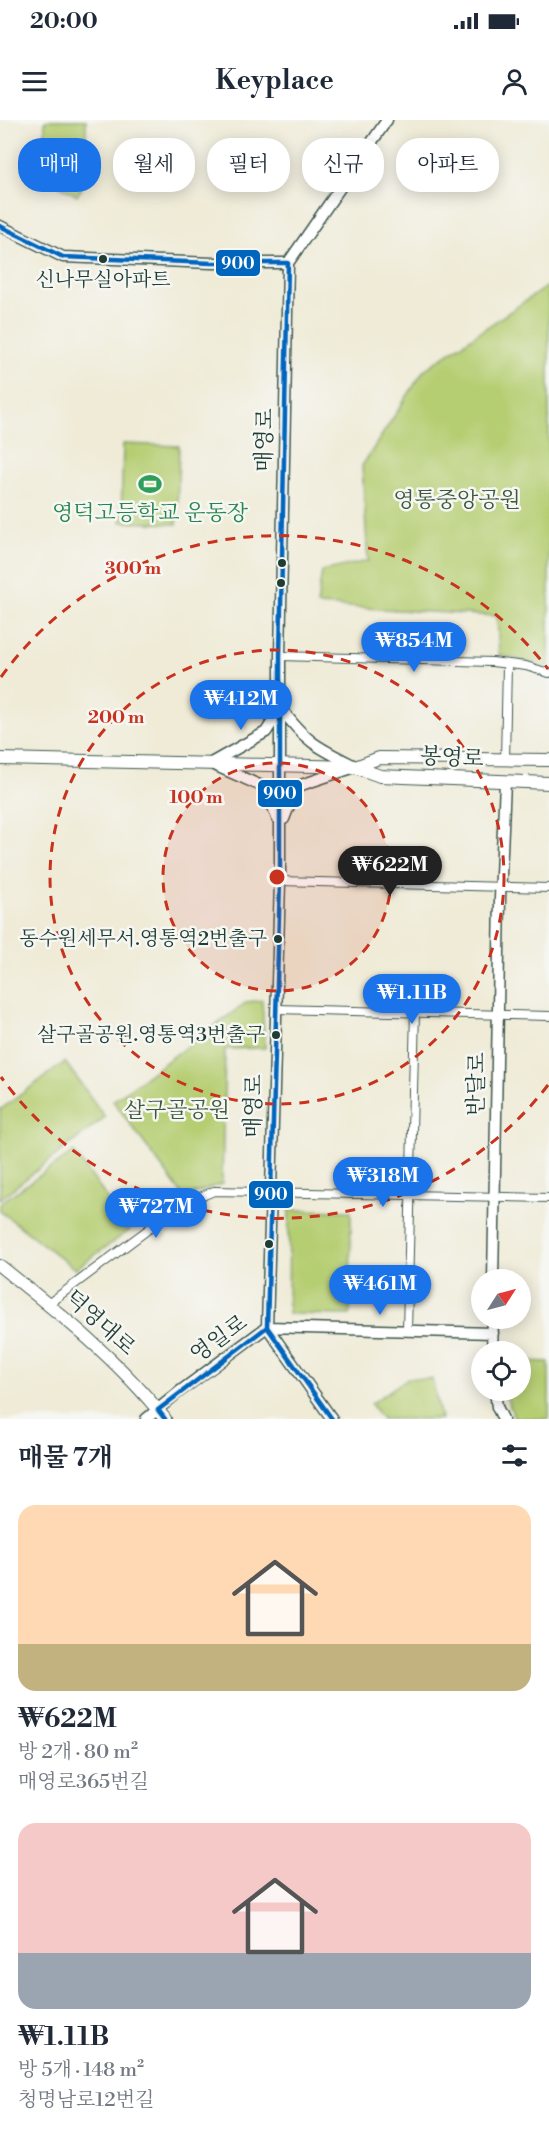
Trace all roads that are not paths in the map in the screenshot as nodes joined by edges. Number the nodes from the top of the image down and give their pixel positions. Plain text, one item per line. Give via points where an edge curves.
1 (387, 120) edge
2 (0, 226) edge
3 (288, 263) junction
4 (280, 656) junction
5 (507, 665) junction
6 (549, 673) edge
7 (281, 708) junction
8 (0, 759) edge
9 (505, 760) junction
10 (549, 760) edge
11 (211, 764) junction
12 (282, 764) junction
13 (355, 766) junction
14 (506, 782) junction
15 (549, 783) edge
16 (281, 829) junction
17 (280, 881) junction
18 (501, 886) junction
19 (549, 888) edge
20 (276, 1010) junction
21 (414, 1011) junction
22 (498, 1014) junction
23 (549, 1016) edge
24 (272, 1193) junction
25 (410, 1195) junction
26 (495, 1197) junction
27 (549, 1198) edge
28 (0, 1266) edge
29 (493, 1269) edge
30 (48, 1304) junction
31 (267, 1327) junction
32 (493, 1329) edge
33 (407, 1331) junction
34 (493, 1333) junction
35 (493, 1341) edge
36 (496, 1401) edge
37 (161, 1414) edge
38 (146, 1419) edge
39 (332, 1419) edge
40 (503, 1419) edge

1 - 3 street
2 - 3 street via 63,257
3 - 4 street, 매영로
4 - 5 street
4 - 7 street, 매영로
5 - 6 street
5 - 9 street
7 - 11 street via 266,732
7 - 12 street, 매영로
7 - 13 street via 314,745
8 - 11 main road, 봉영로
9 - 10 main road, 봉영로
9 - 13 main road, 봉영로 via 379,758
11 - 12 main road, 봉영로
11 - 16 street via 266,788
12 - 13 main road, 봉영로
12 - 16 street, 매영로
13 - 14 main road, 봉영로 via 380,776
13 - 16 street via 296,788
14 - 15 main road, 봉영로
14 - 18 street, 반달로
16 - 17 street, 매영로
17 - 18 street
17 - 20 street, 매영로
18 - 19 street
18 - 22 street, 반달로
20 - 21 street
20 - 24 street, 매영로
21 - 22 street
21 - 25 street
22 - 23 street
22 - 26 street, 반달로
24 - 25 street
24 - 30 street via 214,1191 189,1201
24 - 31 street, 매영로
25 - 26 street
25 - 33 street
26 - 27 street
26 - 29 street, 반달로
28 - 30 main road, 덕영대로
30 - 37 main road, 덕영대로 via 144,1392
31 - 33 street, 영일로
31 - 37 street, 영일로
31 - 39 street
32 - 34 street
33 - 34 street, 영일로
34 - 35 street
36 - 40 street
37 - 38 street, 영일로

